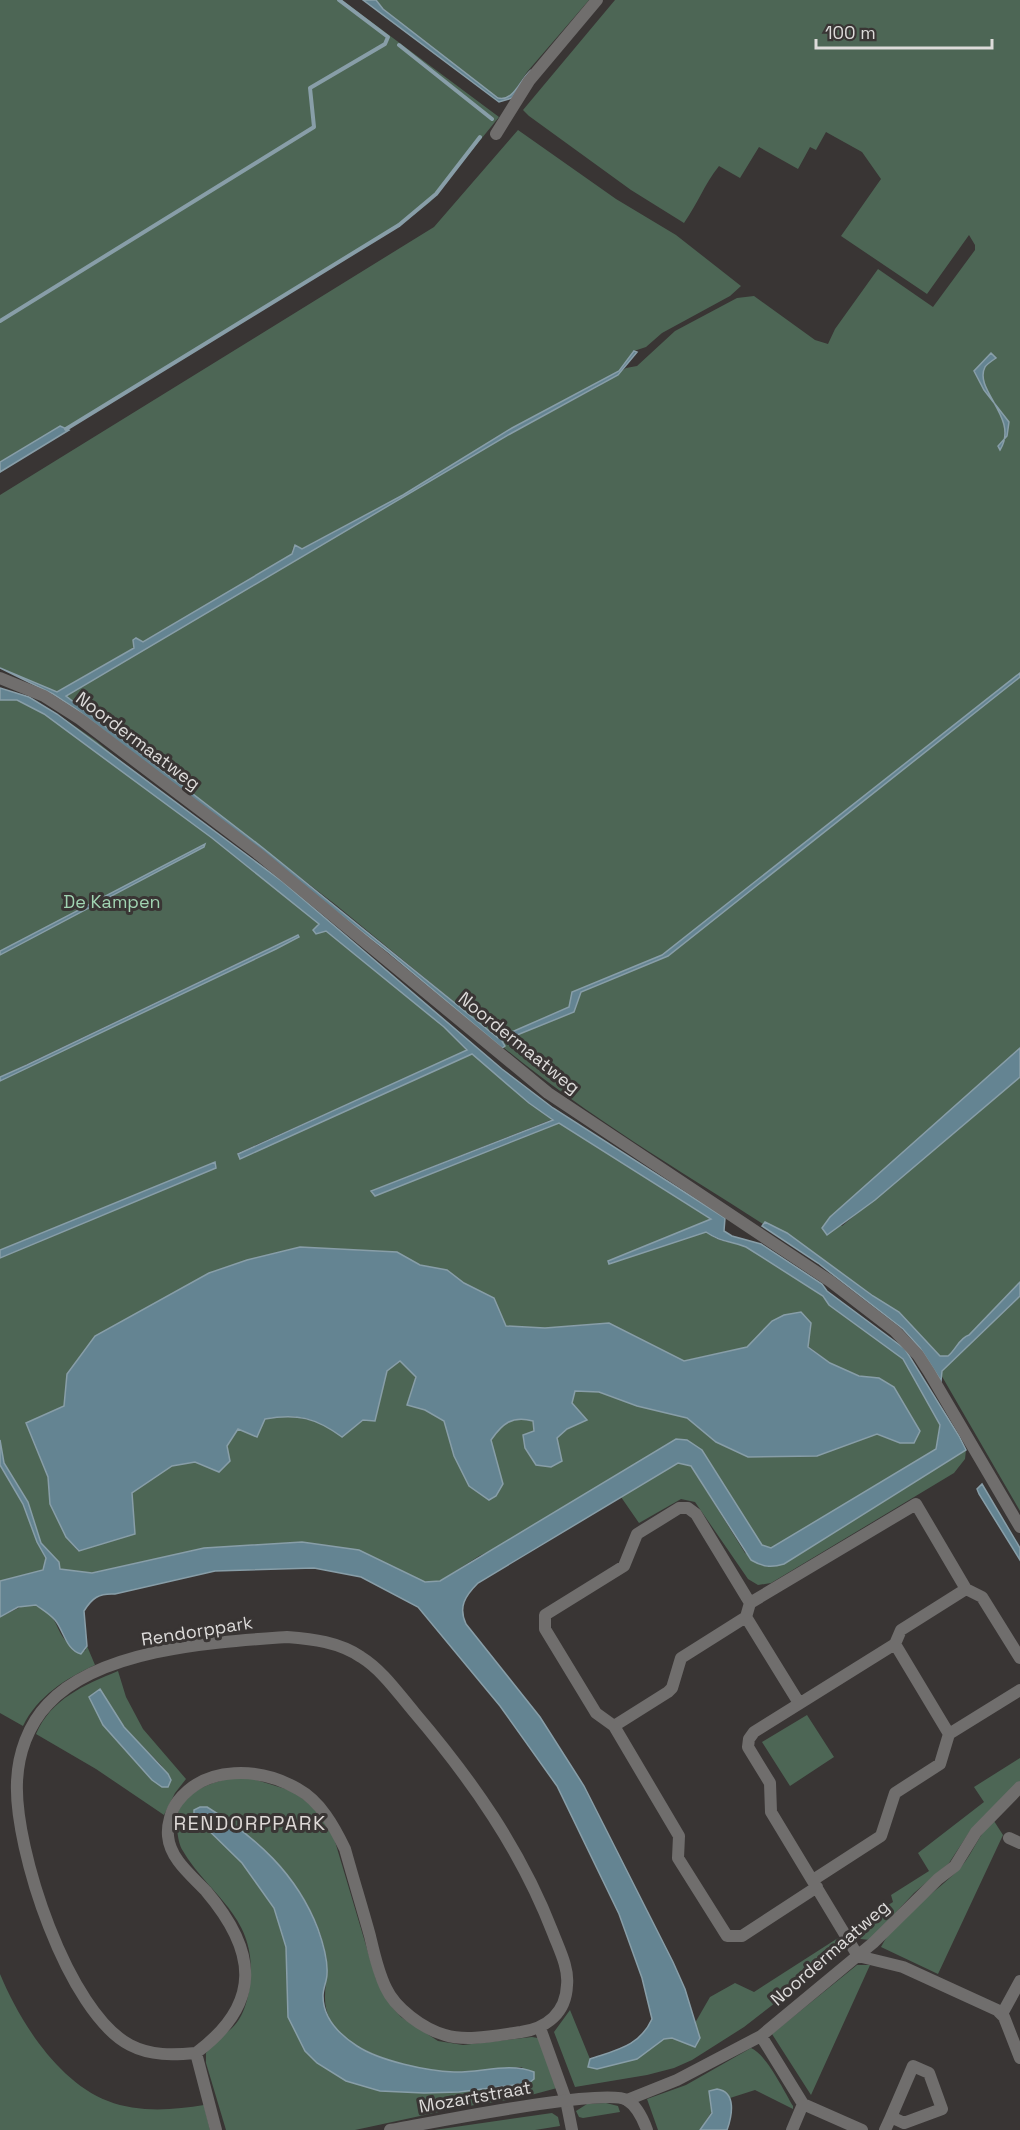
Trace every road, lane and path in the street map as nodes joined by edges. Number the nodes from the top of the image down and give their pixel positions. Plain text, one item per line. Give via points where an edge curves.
1 (597, 0) edge
2 (496, 134) dead end
3 (0, 678) edge
4 (1020, 1527) edge
5 (966, 1589) junction
6 (750, 1603) junction
7 (746, 1617) junction
8 (895, 1644) junction
9 (1020, 1658) edge
10 (1020, 1690) edge
11 (799, 1703) junction
12 (614, 1726) junction
13 (949, 1734) junction
14 (1020, 1787) edge
15 (815, 1884) junction
16 (858, 1956) junction
17 (1020, 1981) edge
18 (1016, 1999) edge
19 (1002, 2014) junction
20 (540, 2028) junction
21 (761, 2036) junction
22 (196, 2053) junction
23 (1020, 2058) edge
24 (567, 2100) junction
25 (627, 2100) junction
26 (803, 2104) junction
27 (891, 2117) junction
28 (216, 2130) edge
29 (390, 2130) edge
30 (572, 2130) edge
31 (647, 2130) edge
32 (792, 2130) edge
33 (862, 2130) edge
34 (885, 2130) edge

1 - 2 street via 529,81
3 - 4 street, Noordermaatweg via 44,696 80,719 282,874 548,1093 754,1228 896,1331 929,1372
5 - 6 street via 916,1504
5 - 8 street via 900,1630
5 - 9 street via 982,1597
6 - 7 street
6 - 12 street via 696,1514 683,1508 637,1534 624,1566 549,1612 545,1629 596,1713
7 - 11 street
7 - 12 street via 681,1658 672,1688
8 - 11 street
8 - 13 street
10 - 13 street
11 - 15 street via 754,1732 748,1747 770,1783 771,1812
12 - 15 street via 680,1836 678,1858 727,1936 742,1936
13 - 15 street via 940,1764 895,1792 881,1836
14 - 16 street, Noordermaatweg via 976,1832 961,1860
15 - 16 street
16 - 19 street via 903,1967
16 - 21 street, Noordermaatweg
17 - 18 street
18 - 19 street
19 - 23 street
20 - 22 street via 484,2036 445,2035 405,2012 386,1989 336,1830 318,1805 298,1789 275,1779 236,1773 202,1779 175,1805 169,1821 168,1835 178,1861 226,1920 244,1961 246,1981 238,2009 221,2032
20 - 22 street, Rendorppark via 557,2016 562,2007 566,1972 547,1918 514,1849 454,1761 386,1679 361,1657 332,1643 287,1637 236,1641 110,1666 75,1682 48,1703 28,1731 21,1756 17,1782 22,1834 46,1917 66,1966 92,2010 122,2039 137,2048 164,2055
20 - 24 street
21 - 25 street, Noordermaatweg via 677,2080
21 - 26 street
22 - 28 street
24 - 25 street, Mozartstraat via 613,2095
24 - 29 street, Mozartstraat
24 - 30 street
25 - 31 street
26 - 32 street
26 - 33 street
27 - 27 street via 913,2066 929,2073 942,2109 904,2123
27 - 34 street

